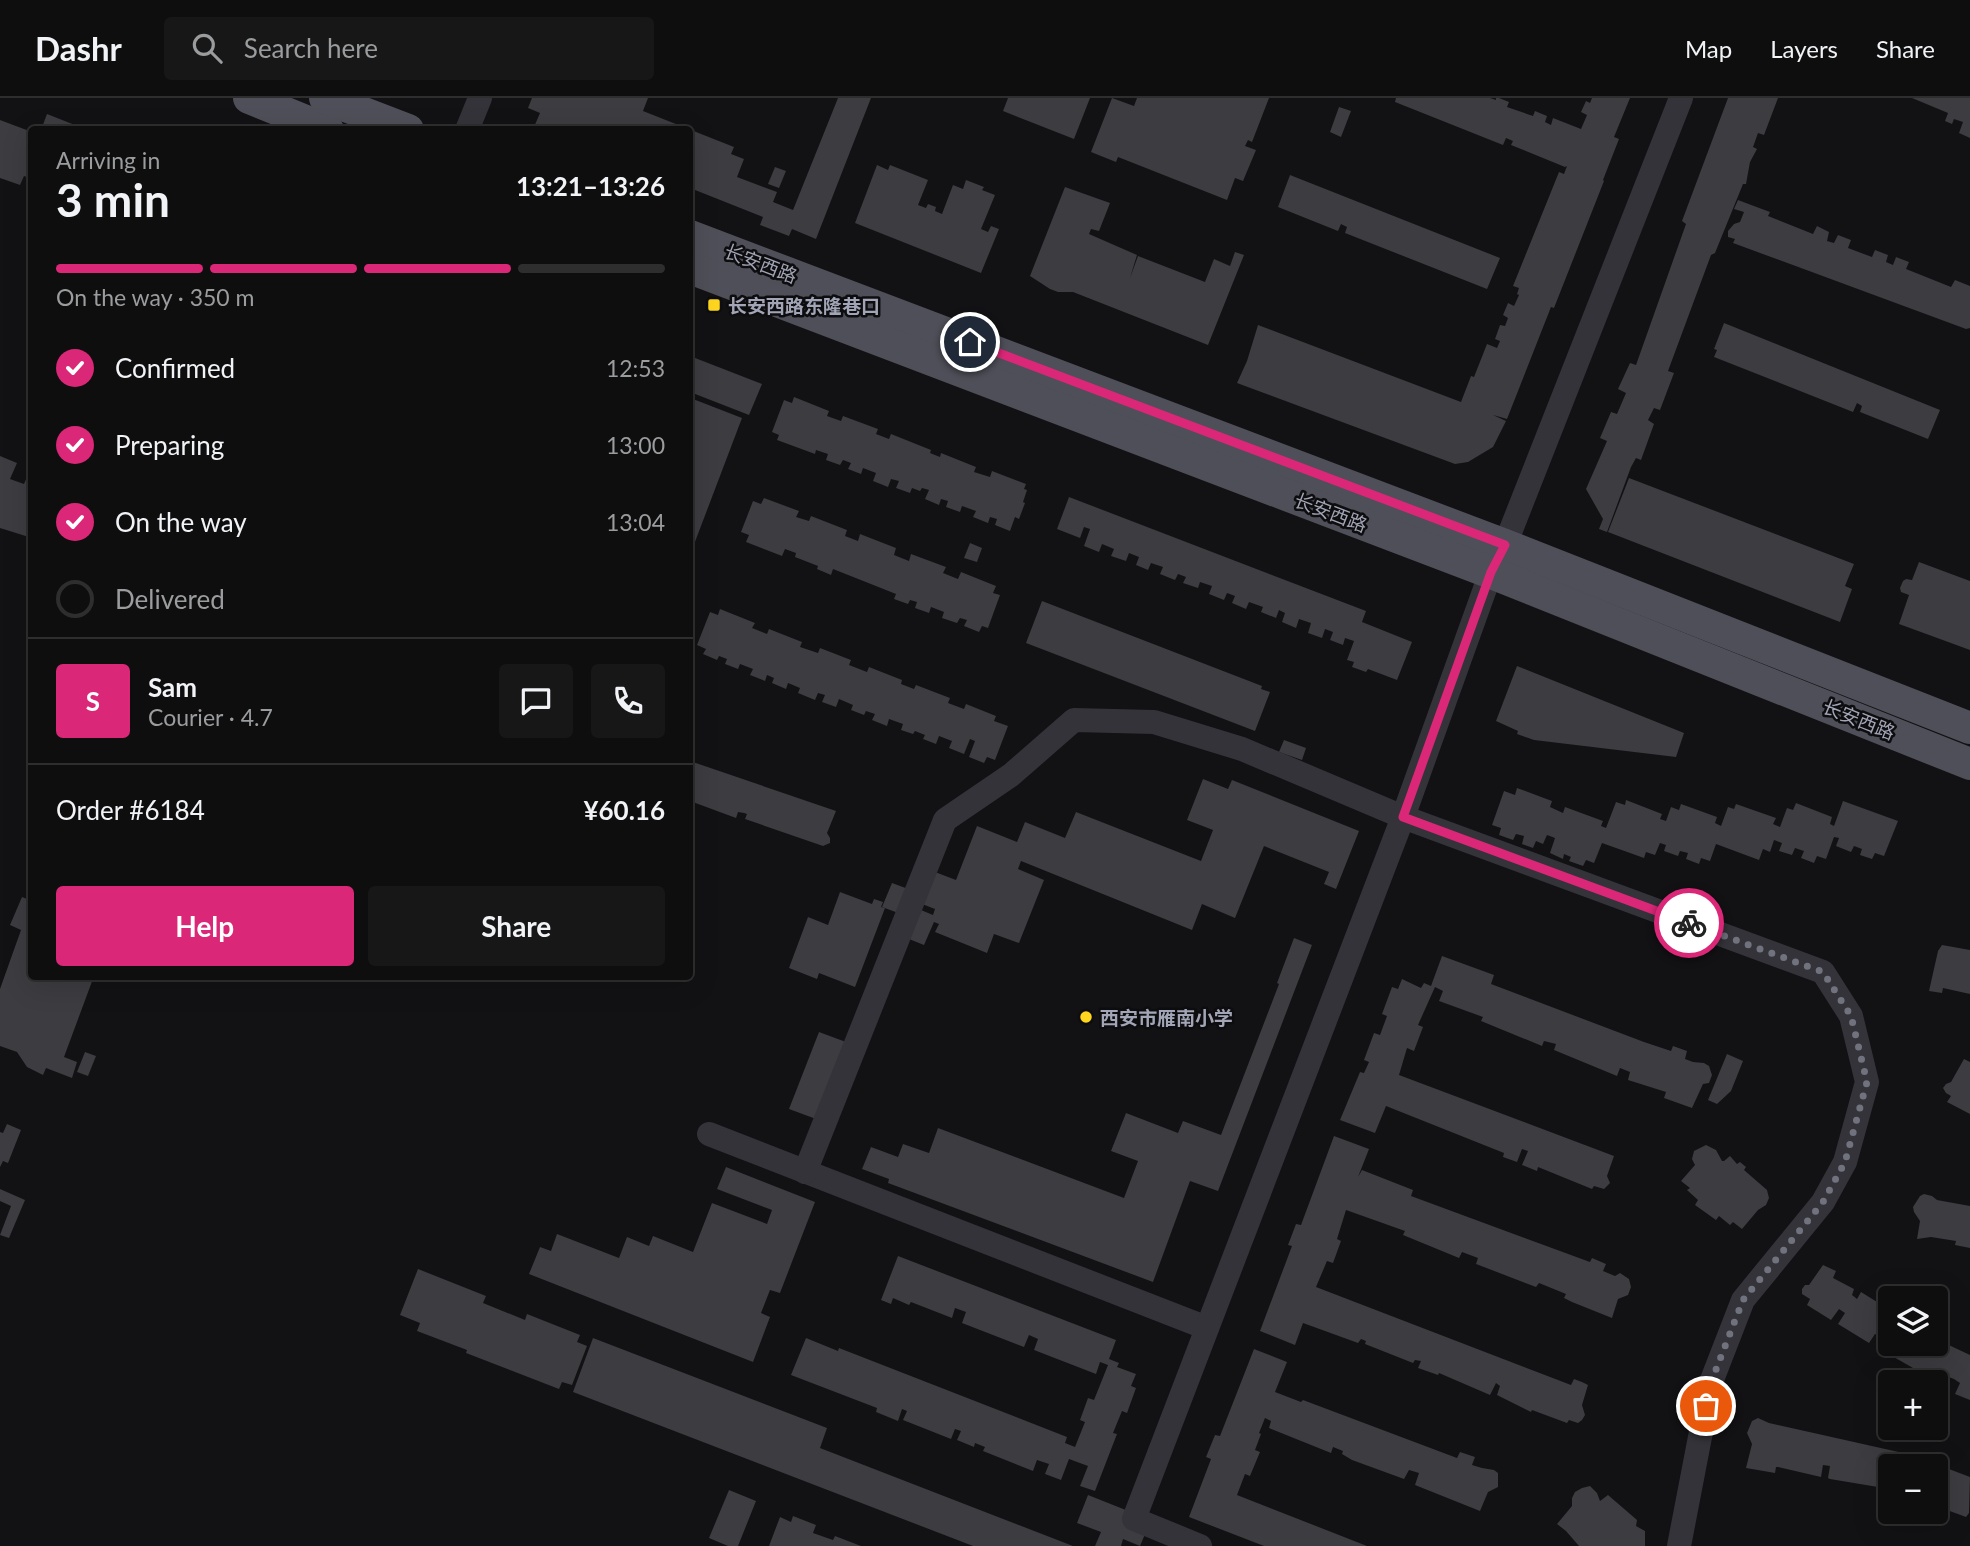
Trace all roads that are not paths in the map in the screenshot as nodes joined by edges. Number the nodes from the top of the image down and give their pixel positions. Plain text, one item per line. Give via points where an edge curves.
1 (249, 98) edge
2 (325, 98) edge
3 (480, 98) edge
4 (1681, 98) edge
5 (318, 126) edge
6 (398, 126) edge
7 (469, 126) edge
8 (693, 237) edge
9 (693, 269) edge
10 (1498, 559) junction
11 (1970, 728) edge
12 (1970, 764) edge
13 (1403, 817) junction
14 (709, 1134) dead end
15 (805, 1172) junction
16 (1207, 1328) junction
17 (1199, 1546) edge
18 (1679, 1546) edge

1 - 5 main road
2 - 6 main road
3 - 7 street
4 - 10 street
8 - 10 main road, 长安西路
9 - 10 main road, 长安西路
10 - 11 main road, 长安西路
10 - 12 main road, 长安西路
10 - 13 street
13 - 15 street via 1241,749 1153,722 1074,720 1011,775 945,820
13 - 16 street
13 - 18 street via 1823,972 1851,1016 1867,1082 1845,1162 1823,1202 1743,1300 1710,1385
14 - 15 street
15 - 16 street
16 - 17 street via 1134,1519

